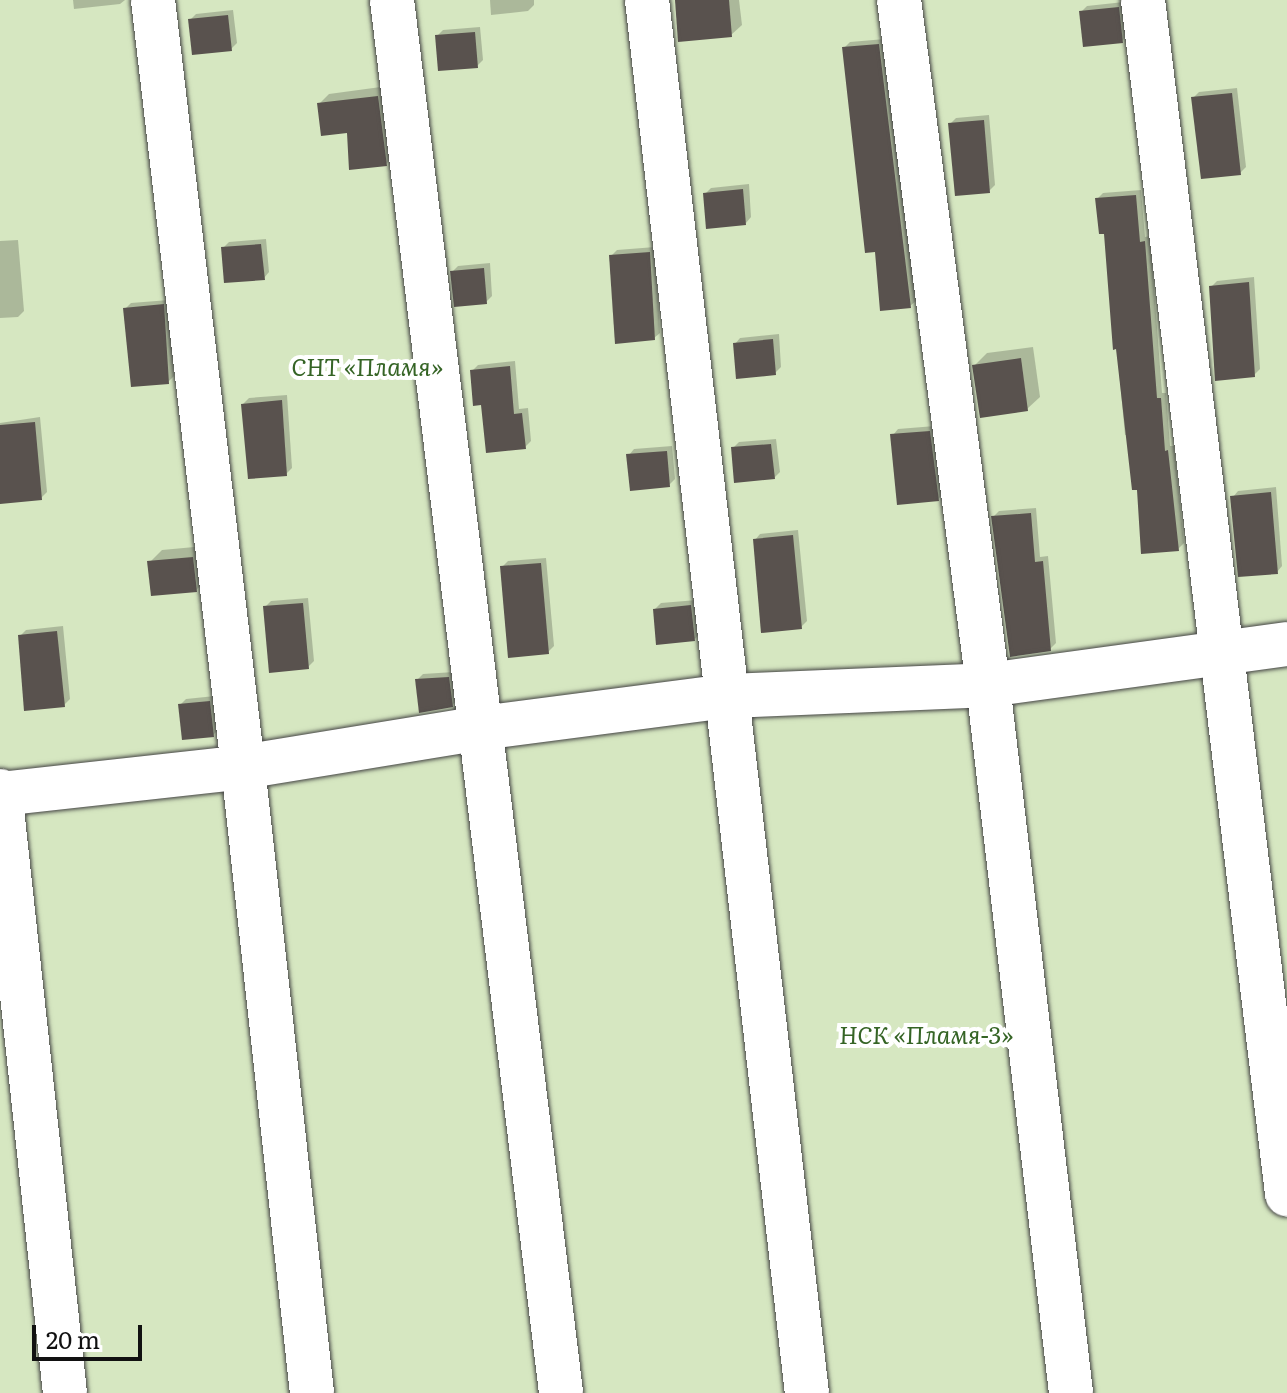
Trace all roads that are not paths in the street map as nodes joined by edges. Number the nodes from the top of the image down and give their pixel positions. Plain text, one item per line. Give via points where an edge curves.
1 (153, 0) edge
2 (392, 0) edge
3 (647, 0) edge
4 (899, 0) edge
5 (1143, 0) edge
6 (1287, 644) edge
7 (1223, 653) junction
8 (988, 685) junction
9 (729, 696) junction
10 (481, 728) junction
11 (243, 767) junction
12 (0, 793) edge
13 (1287, 1194) edge
14 (65, 1393) edge
15 (312, 1393) edge
16 (561, 1393) edge
17 (807, 1393) edge
18 (1071, 1393) edge

1 - 11 street
2 - 10 street
3 - 9 street
4 - 8 street
5 - 7 street
6 - 7 street
7 - 8 street
7 - 13 street
8 - 9 street
8 - 18 street
9 - 10 street
9 - 17 street
10 - 11 street
10 - 16 street
11 - 12 street
11 - 15 street
12 - 14 street

